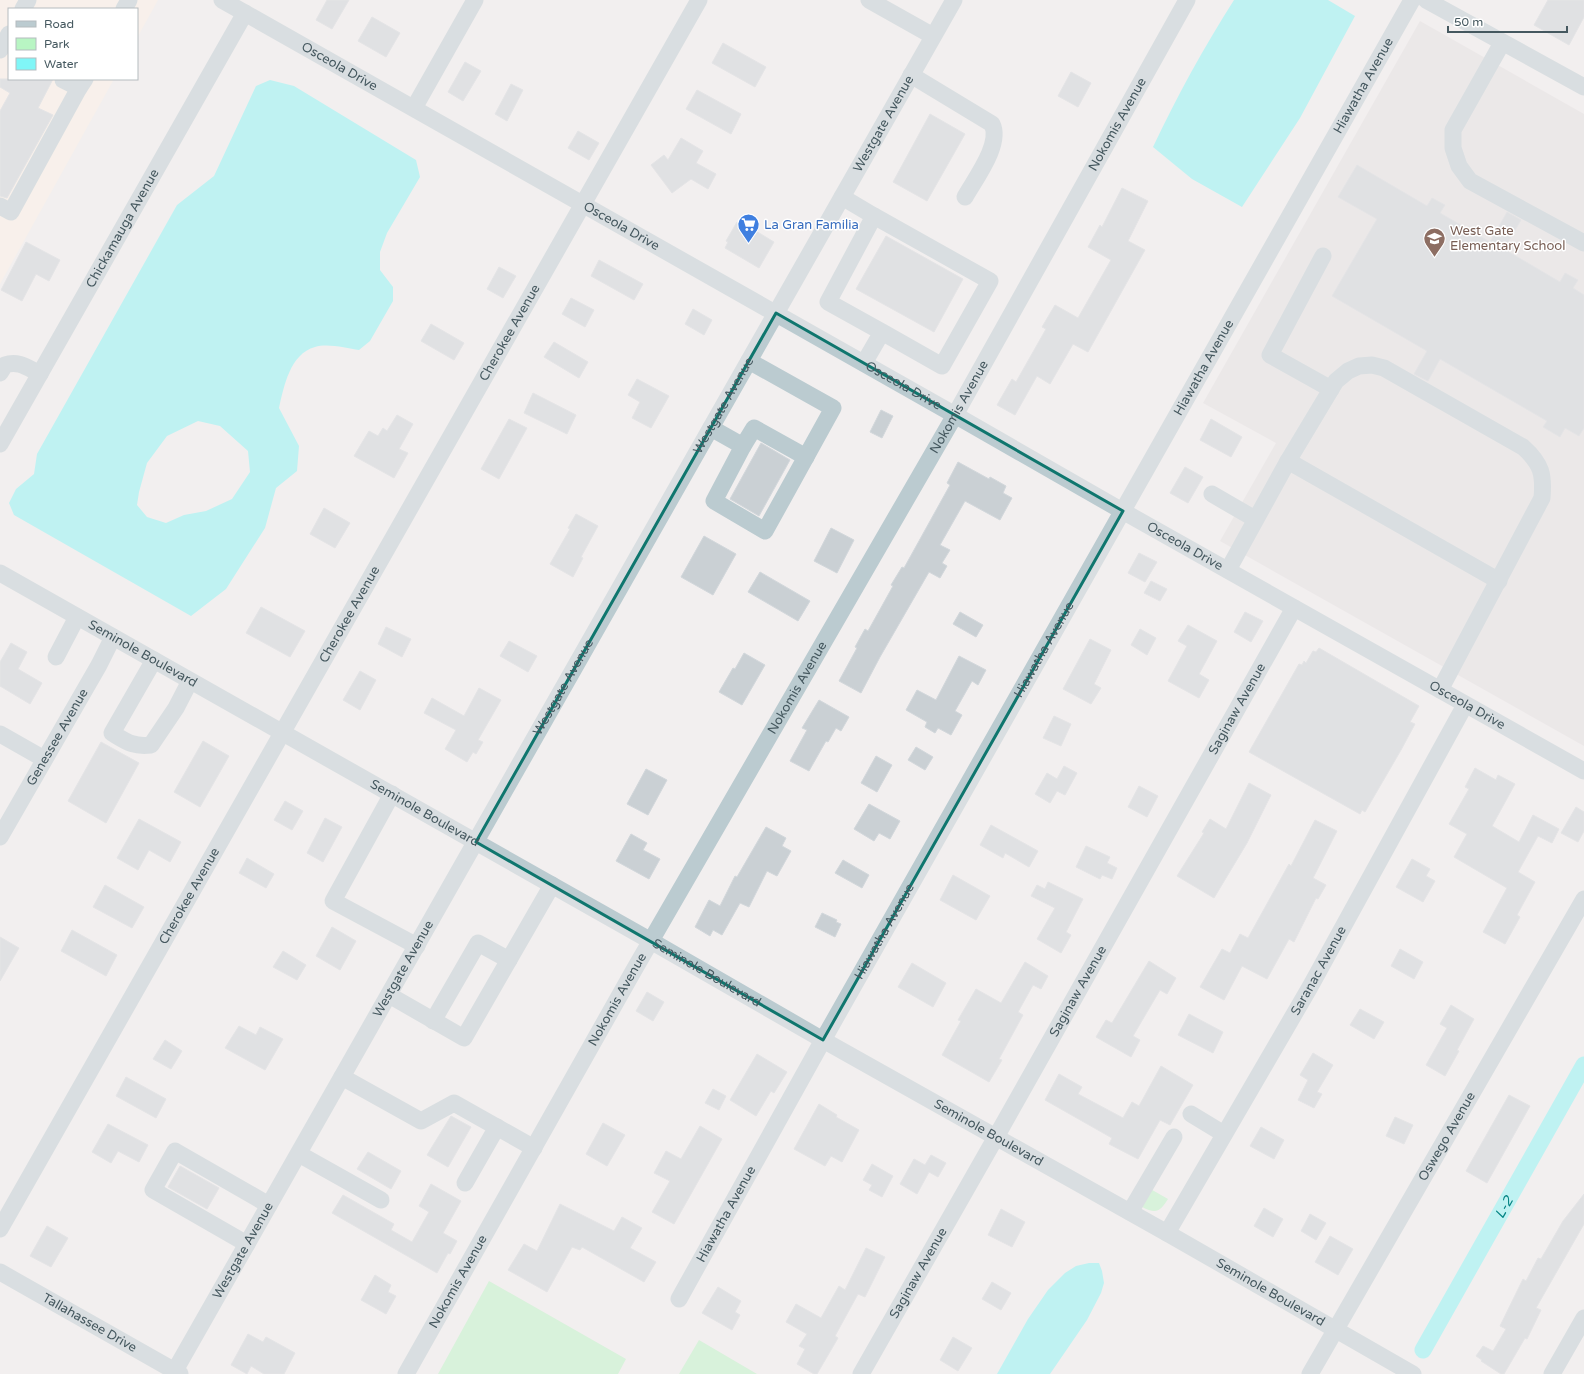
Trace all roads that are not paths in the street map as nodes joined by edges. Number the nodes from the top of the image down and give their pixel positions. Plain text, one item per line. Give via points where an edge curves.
1 (222, 0) edge
2 (475, 0) edge
3 (699, 0) edge
4 (954, 0) edge
5 (1187, 0) edge
6 (1412, 0) edge
7 (1426, 0) edge
8 (876, 2) edge
9 (245, 13) junction
10 (8, 36) edge
11 (933, 36) junction
12 (1502, 43) junction
13 (0, 50) edge
14 (911, 75) junction
15 (63, 80) dead end
16 (82, 84) edge
17 (1584, 87) edge
18 (414, 108) junction
19 (842, 197) junction
20 (965, 197) dead end
21 (583, 204) junction
22 (0, 206) edge
23 (874, 216) junction
24 (1584, 243) edge
25 (1323, 256) dead end
26 (776, 313) junction
27 (882, 332) junction
28 (749, 361) junction
29 (864, 363) junction
30 (0, 373) edge
31 (40, 374) junction
32 (1331, 389) junction
33 (955, 415) junction
34 (711, 428) junction
35 (0, 444) edge
36 (743, 446) junction
37 (806, 457) junction
38 (1288, 461) junction
39 (1212, 494) dead end
40 (1123, 511) junction
41 (1255, 519) junction
42 (1228, 570) junction
43 (0, 573) edge
44 (1499, 581) junction
45 (1294, 608) junction
46 (77, 617) junction
47 (113, 637) junction
48 (56, 657) dead end
49 (154, 660) junction
50 (190, 681) junction
51 (1440, 690) junction
52 (1465, 705) junction
53 (282, 733) junction
54 (0, 734) edge
55 (44, 759) junction
56 (1584, 771) edge
57 (392, 794) junction
58 (0, 837) edge
59 (476, 842) junction
60 (552, 885) junction
61 (1584, 899) edge
62 (651, 941) junction
63 (417, 946) junction
64 (509, 960) junction
65 (389, 995) junction
66 (433, 1021) junction
67 (823, 1040) junction
68 (342, 1077) junction
69 (1191, 1114) dead end
70 (497, 1127) junction
71 (1224, 1134) junction
72 (996, 1137) junction
73 (1174, 1137) dead end
74 (534, 1148) junction
75 (299, 1154) junction
76 (465, 1183) dead end
77 (381, 1200) dead end
78 (269, 1205) junction
79 (4, 1211) edge
80 (1130, 1212) junction
81 (0, 1229) edge
82 (1167, 1232) junction
83 (247, 1244) junction
84 (0, 1272) edge
85 (679, 1299) dead end
86 (1584, 1318) edge
87 (1335, 1330) junction
88 (176, 1373) edge
89 (406, 1374) edge
90 (860, 1374) edge
91 (1310, 1374) edge
92 (1413, 1374) edge
93 (1552, 1374) edge

1 - 9 street, Osceola Drive
2 - 18 street
3 - 21 street, Cherokee Avenue
4 - 11 street, Westgate Avenue
5 - 33 street, Nokomis Avenue
6 - 40 street, Hiawatha Avenue
7 - 12 street
8 - 11 street
9 - 18 street, Osceola Drive
9 - 31 street, Chickamauga Avenue
10 - 13 street
11 - 14 street, Westgate Avenue
12 - 17 street
12 - 24 street via 1453,130 1453,148 1459,166 1470,181
14 - 19 street, Westgate Avenue
14 - 20 street via 992,124 996,130 991,152
15 - 16 street
16 - 22 street via 11,212
18 - 21 street, Osceola Drive
19 - 23 street
19 - 26 street, Westgate Avenue
21 - 26 street, Osceola Drive
21 - 53 street, Cherokee Avenue
23 - 27 street via 828,302
23 - 27 street via 990,281 942,366
25 - 32 street via 1270,355
26 - 28 street, Westgate Avenue
26 - 29 street, Osceola Drive
27 - 29 street
28 - 34 street, Westgate Avenue
28 - 37 street via 832,408
29 - 33 street, Osceola Drive
30 - 31 street via 5,365 12,363 23,365
31 - 35 street, Chickamauga Avenue
32 - 38 street
32 - 44 street via 1348,371 1359,366 1372,365 1384,368 1523,447 1533,456 1540,468 1543,481 1542,498
33 - 40 street, Osceola Drive
33 - 62 street, Nokomis Avenue
34 - 36 street
34 - 59 street, Westgate Avenue
36 - 37 street via 754,428
36 - 37 street via 714,501 765,531
38 - 41 street
38 - 44 street
39 - 41 street
40 - 42 street, Osceola Drive
40 - 67 street, Hiawatha Avenue
41 - 42 street
42 - 45 street, Osceola Drive
43 - 46 street, Seminole Boulevard
44 - 51 street
45 - 51 street, Osceola Drive
45 - 72 street, Saginaw Avenue
46 - 47 street, Seminole Boulevard
46 - 48 street
47 - 49 street, Seminole Boulevard
47 - 55 street, Genessee Avenue
49 - 50 street, Seminole Boulevard
49 - 50 street via 112,733 139,746 152,745
50 - 53 street, Seminole Boulevard
51 - 52 street, Osceola Drive
52 - 56 street, Osceola Drive
52 - 71 street, Saranac Avenue via 1310,987
53 - 57 street, Seminole Boulevard
53 - 79 street, Cherokee Avenue
54 - 55 street
55 - 58 street, Genessee Avenue
57 - 59 street, Seminole Boulevard
57 - 63 street via 333,901
59 - 60 street, Seminole Boulevard
59 - 63 street, Westgate Avenue
60 - 62 street, Seminole Boulevard
60 - 64 street
61 - 87 street, Oswego Avenue
62 - 67 street, Seminole Boulevard
62 - 74 street, Nokomis Avenue
63 - 65 street, Westgate Avenue
64 - 66 street via 478,943
64 - 66 street via 464,1038
65 - 66 street
65 - 68 street, Westgate Avenue
67 - 72 street, Seminole Boulevard
67 - 85 street, Hiawatha Avenue
68 - 70 street via 421,1121 454,1103
68 - 75 street, Westgate Avenue
69 - 71 street
70 - 74 street
70 - 76 street
71 - 82 street, Saranac Avenue
72 - 80 street, Seminole Boulevard
72 - 90 street, Saginaw Avenue
73 - 80 street
74 - 89 street, Nokomis Avenue
75 - 77 street
75 - 78 street, Westgate Avenue
78 - 83 street, Westgate Avenue
78 - 83 street via 175,1151 156,1183 153,1190
79 - 81 street, Cherokee Avenue
80 - 82 street, Seminole Boulevard
82 - 87 street, Seminole Boulevard
83 - 88 street, Westgate Avenue
84 - 88 street, Tallahassee Drive
86 - 93 street
87 - 91 street, Oswego Avenue
87 - 92 street, Seminole Boulevard

